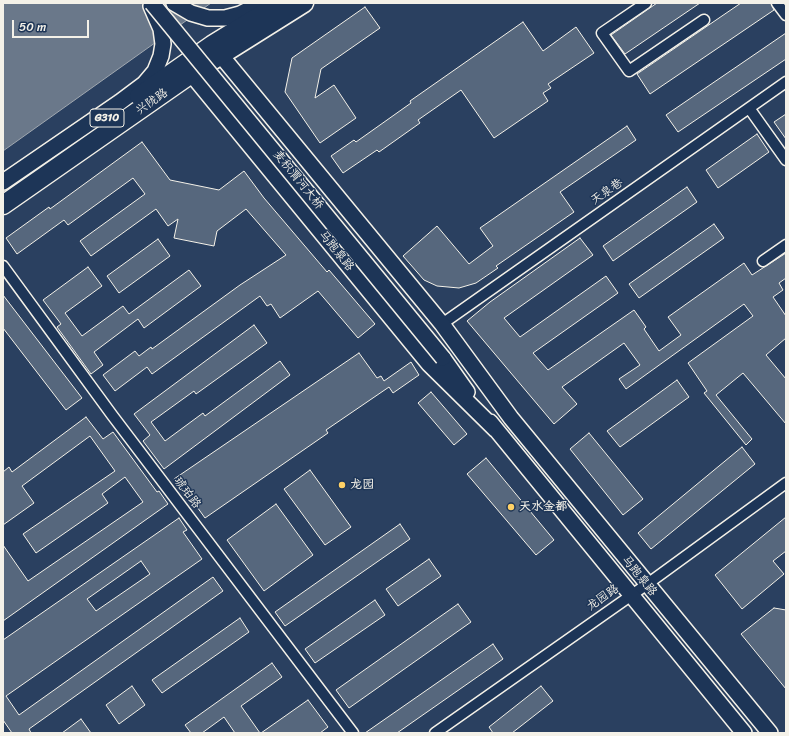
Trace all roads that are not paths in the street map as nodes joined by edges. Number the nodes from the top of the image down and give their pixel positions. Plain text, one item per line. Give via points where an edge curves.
1 (150, 3) edge
2 (163, 3) edge
3 (174, 3) edge
4 (262, 3) edge
5 (280, 3) edge
6 (304, 3) edge
7 (646, 3) edge
8 (777, 3) edge
9 (786, 15) edge
10 (704, 20) dead end
11 (217, 50) junction
12 (188, 69) junction
13 (786, 82) edge
14 (749, 108) junction
15 (786, 160) edge
16 (3, 182) edge
17 (3, 192) edge
18 (3, 205) edge
19 (786, 244) edge
20 (763, 261) dead end
21 (3, 266) edge
22 (442, 324) junction
23 (446, 356) junction
24 (511, 418) junction
25 (496, 430) junction
26 (786, 483) edge
27 (646, 585) junction
28 (630, 595) junction
29 (353, 733) edge
30 (435, 733) edge
31 (744, 733) edge
32 (770, 733) edge

1 - 16 main road via 161,28 163,44 155,71 144,84
1 - 23 main road, 麦积渭河大桥, bridge
2 - 23 main road, 麦积渭河大桥
3 - 4 main road via 191,13 224,18 240,14
5 - 11 highway, 兴陇路
6 - 11 highway, 兴陇路
7 - 10 street via 602,33 629,72
8 - 9 street
11 - 12 highway, 兴陇路
11 - 22 main road, 马跑泉路
12 - 17 highway, 兴陇路 / G310
12 - 18 highway, 兴陇路
12 - 25 main road, 马跑泉路 via 429,364
13 - 14 street, 天泉巷
14 - 15 street
14 - 22 street, 天泉巷
19 - 20 street
21 - 29 street, 琥珀路 via 112,415
22 - 24 main road, 马跑泉路
23 - 24 main road, 马跑泉路
23 - 25 main road, 马跑泉路
24 - 27 main road, 马跑泉路
25 - 28 main road, 马跑泉路
26 - 27 street, 龙园路
27 - 28 street, 龙园路
27 - 32 main road, 马跑泉路
28 - 30 street, 龙园路
28 - 31 main road, 马跑泉路

